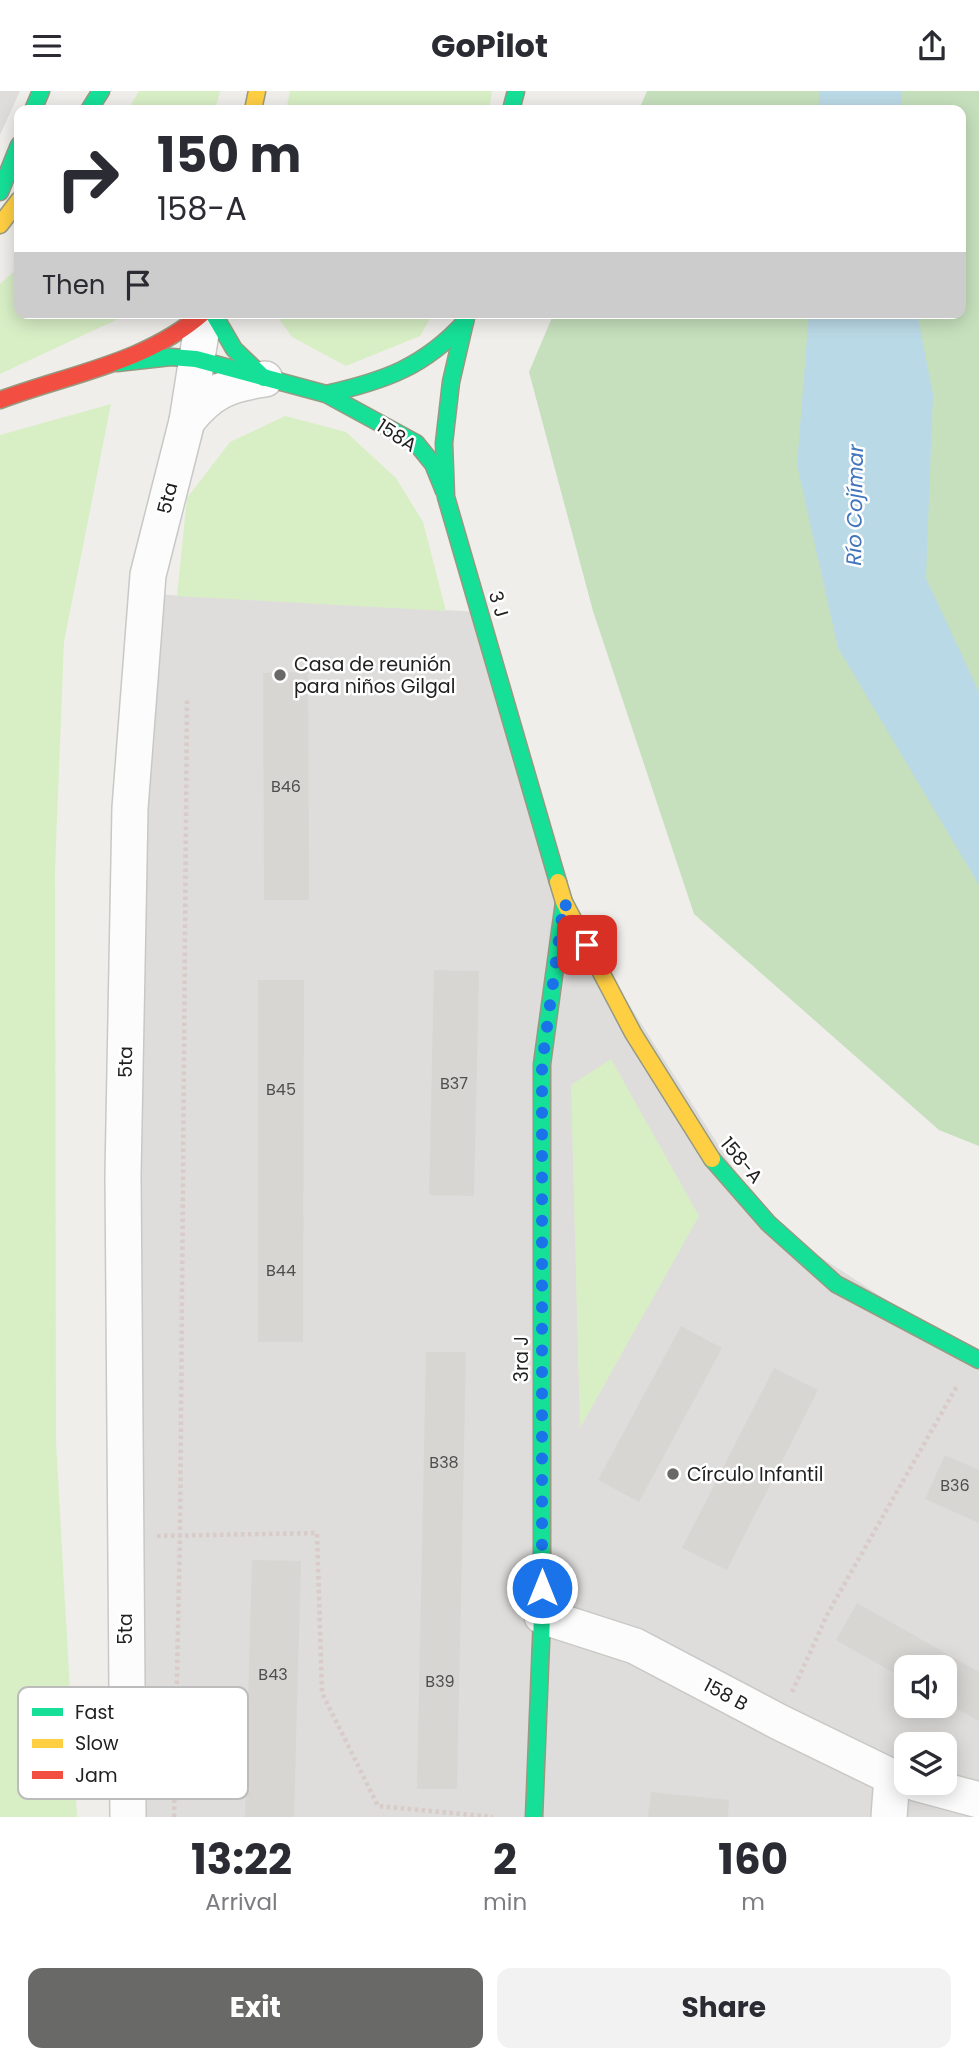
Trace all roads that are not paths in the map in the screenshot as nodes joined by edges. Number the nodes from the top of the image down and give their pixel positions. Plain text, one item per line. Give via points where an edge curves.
1 (14, 157) edge
2 (0, 192) edge
3 (14, 207) edge
4 (0, 225) edge
5 (197, 319) edge
6 (203, 319) edge
7 (215, 319) edge
8 (465, 319) edge
9 (466, 319) edge
10 (196, 359) junction
11 (117, 363) junction
12 (265, 379) junction
13 (326, 394) junction
14 (0, 400) edge
15 (187, 421) junction
16 (446, 497) junction
17 (564, 902) junction
18 (976, 1358) edge
19 (542, 1616) junction
20 (126, 1687) edge
21 (894, 1775) edge
22 (957, 1794) edge
23 (899, 1795) edge
24 (128, 1799) edge
25 (979, 1800) edge
26 (128, 1817) edge
27 (534, 1817) edge
28 (889, 1817) edge

1 - 2 street
3 - 4 street
5 - 11 street via 182,333
6 - 10 street, 5ta
7 - 12 street, 158A via 237,355
8 - 13 street, 158A via 446,345 428,359 397,375
9 - 16 street, 3 J via 449,394 444,443
10 - 11 street
10 - 12 street
10 - 15 street, 5ta
11 - 14 street
12 - 13 street, 158A
12 - 15 street, 158A via 216,392
13 - 16 street, 158A via 416,443 433,464
15 - 20 street, 5ta via 148,575 130,809 123,1175
16 - 17 street, 3 J
17 - 18 street, 158-A via 633,1033 708,1155 768,1223 836,1284
17 - 19 street, 3ra J via 542,1064
19 - 21 street, 158 B via 635,1646 779,1722
19 - 27 street, 3ra J
22 - 25 street, 158 B
23 - 28 street
24 - 26 street, 5ta

